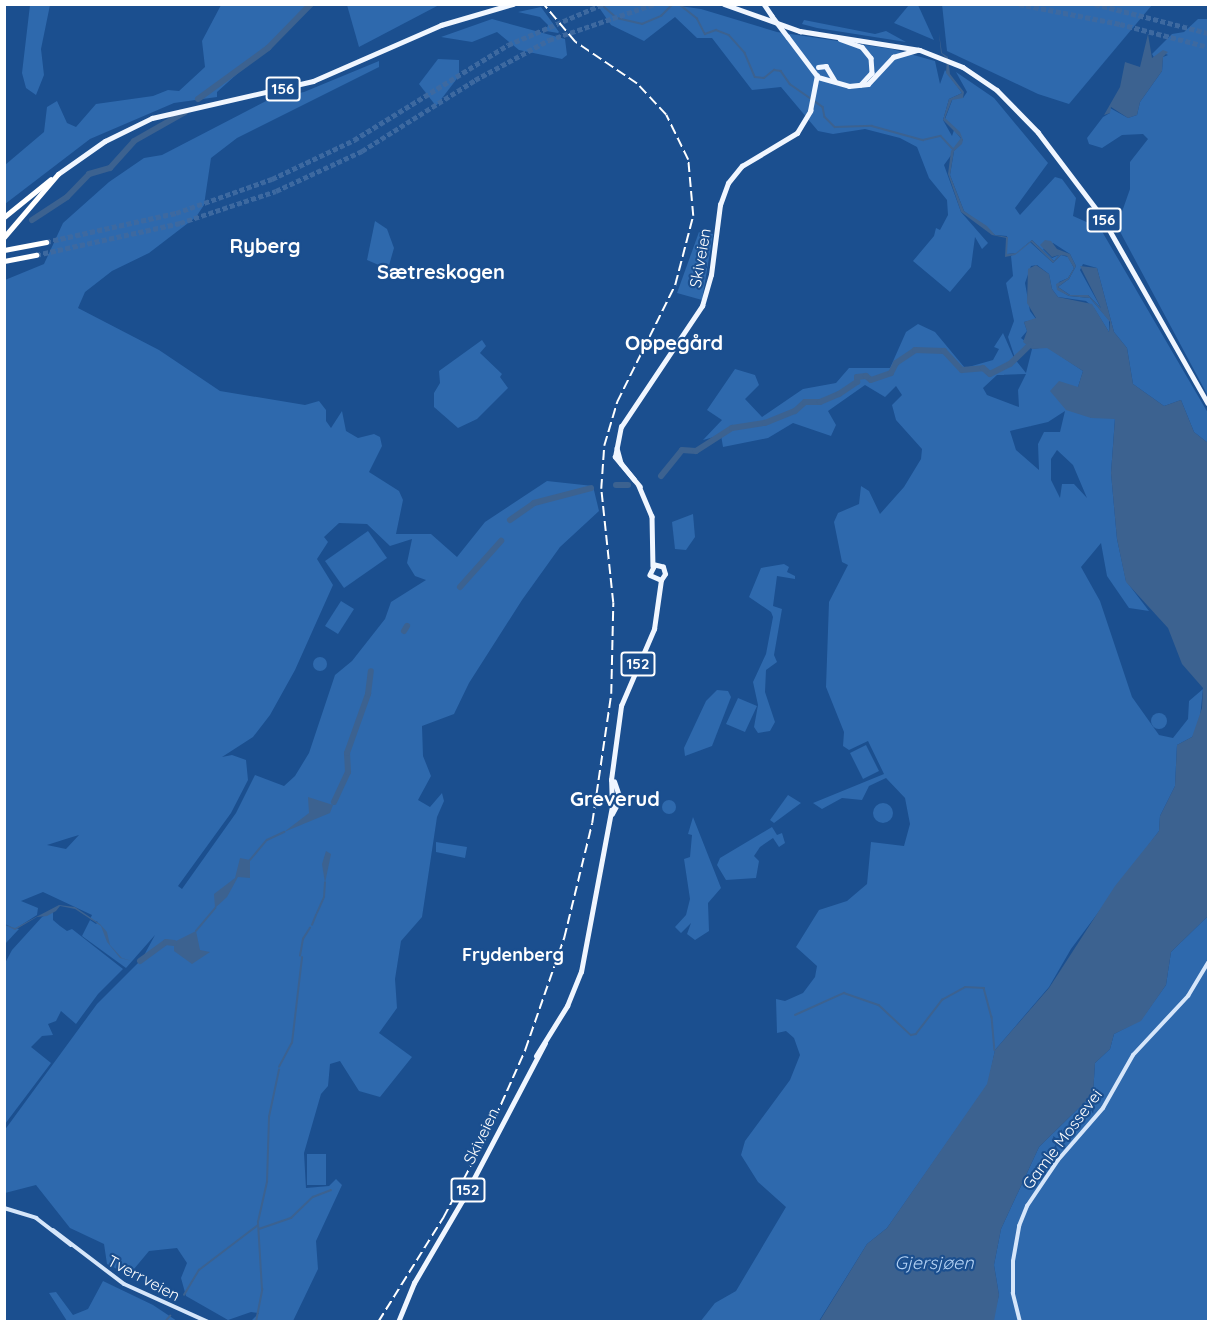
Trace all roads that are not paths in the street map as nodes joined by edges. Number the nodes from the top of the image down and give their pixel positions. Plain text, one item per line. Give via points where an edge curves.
1 (513, 4) edge
2 (724, 4) edge
3 (764, 4) edge
4 (829, 36) junction
5 (921, 50) junction
6 (821, 74) junction
7 (861, 85) junction
8 (58, 174) junction
9 (4, 217) edge
10 (4, 237) edge
11 (46, 242) tunnel mouth
12 (4, 250) edge
13 (36, 255) tunnel mouth
14 (4, 261) edge
15 (1209, 403) edge
16 (656, 565) junction
17 (658, 580) junction
18 (614, 794) junction
19 (615, 802) junction
20 (1209, 963) edge
21 (4, 1208) edge
22 (208, 1322) edge
23 (398, 1322) edge
24 (1020, 1322) edge

1 - 8 main road, 156 via 441,26 313,81 152,118 105,141
2 - 4 main road, 156 via 783,26
3 - 6 main road, bridge
4 - 5 main road, 156
4 - 7 main road, 156 via 854,43 869,54 873,70
5 - 7 main road via 894,57 871,82
5 - 15 main road, 156 via 963,67 1010,102 1082,187 1124,249
6 - 7 main road via 837,83
6 - 16 main road, Skiveien / 152 via 807,117 787,142 742,166 730,180 721,199 711,275 702,306 659,375 626,417 618,436 620,460 640,487 652,516
8 - 9 highway
8 - 10 highway
11 - 12 highway
13 - 14 highway
16 - 17 main road, 152 via 650,573
16 - 17 main road, 152 via 666,572
17 - 18 main road, 152 via 654,629 624,695 612,776
18 - 19 main road, 152
18 - 19 main road, 152 via 620,797
19 - 23 main road, Skiveien / 152 via 608,819 581,972 565,1010 536,1056 462,1201 414,1283
20 - 24 main road, Gamle Mossevei via 1188,996 1132,1055 1103,1108 1058,1160 1027,1206 1018,1226 1013,1261 1013,1293
21 - 22 main road, Tverrveien via 32,1216 131,1288

